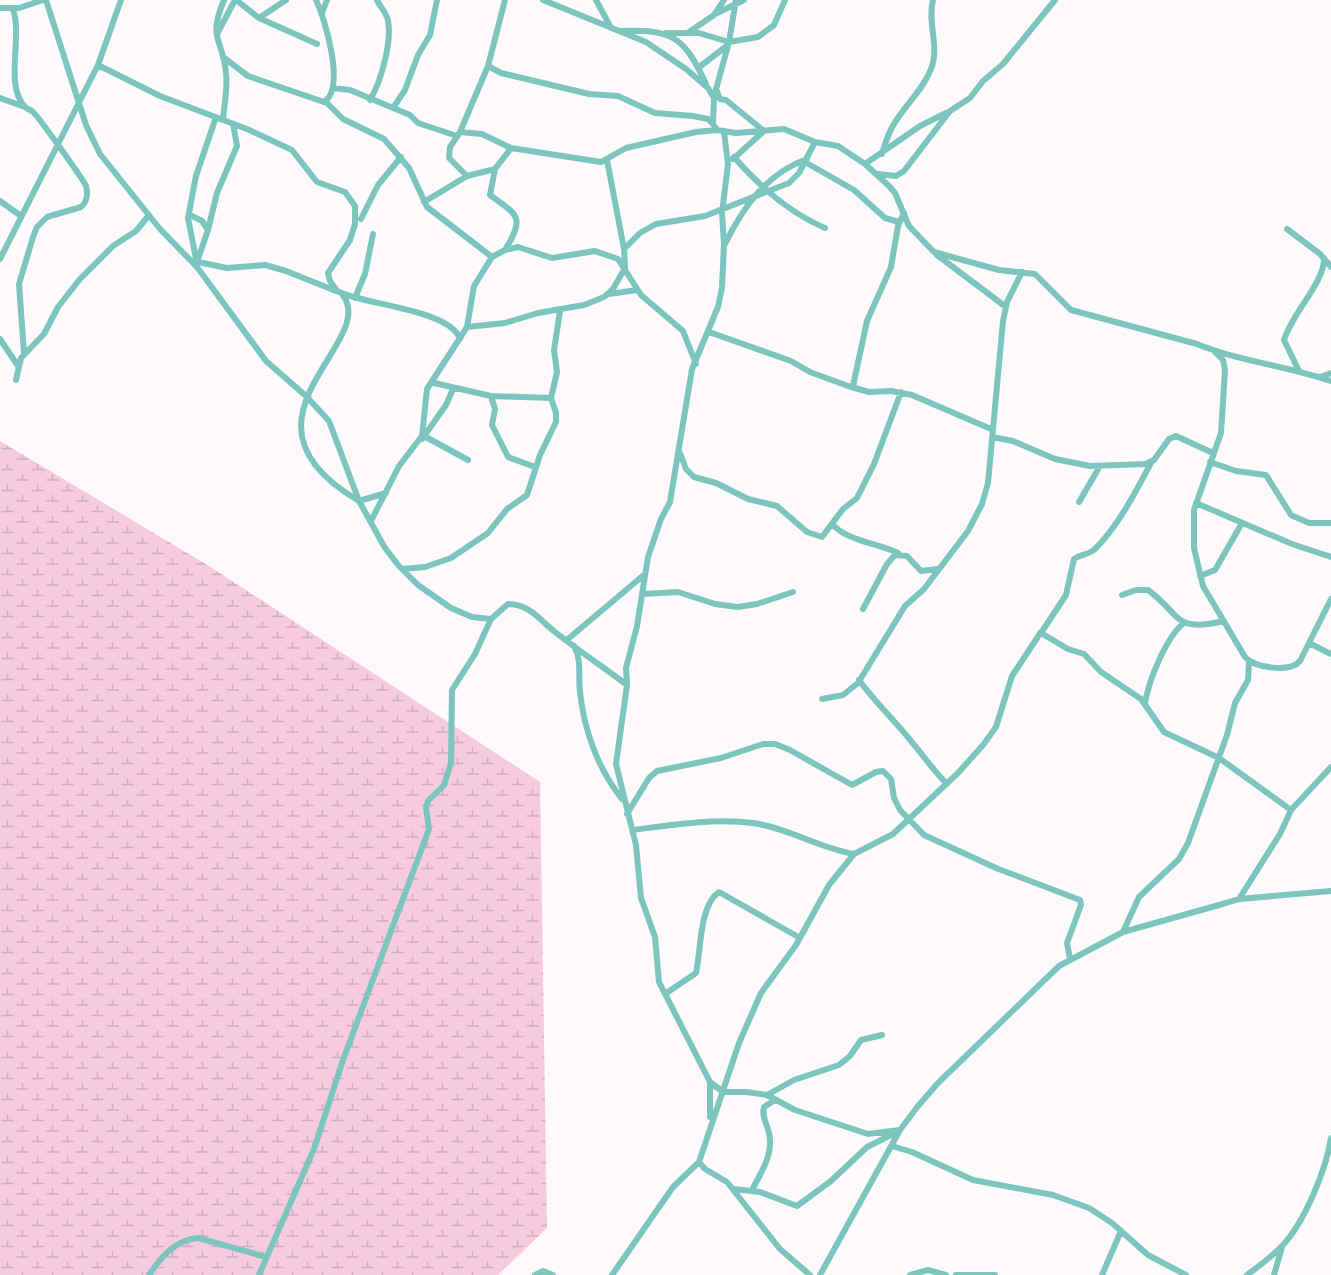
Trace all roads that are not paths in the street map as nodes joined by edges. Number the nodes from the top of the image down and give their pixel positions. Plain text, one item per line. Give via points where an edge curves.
1 (45, 0) edge
2 (121, 0) edge
3 (224, 0) edge
4 (236, 0) edge
5 (286, 0) edge
6 (316, 0) edge
7 (327, 0) edge
8 (377, 0) edge
9 (437, 0) edge
10 (506, 0) edge
11 (543, 0) edge
12 (596, 0) edge
13 (724, 0) edge
14 (744, 0) edge
15 (785, 0) edge
16 (933, 0) edge
17 (1055, 0) edge
18 (736, 3) edge
19 (0, 8) edge
20 (13, 9) junction
21 (322, 13) junction
22 (714, 15) junction
23 (259, 18) junction
24 (612, 28) junction
25 (689, 32) junction
26 (666, 33) junction
27 (215, 37) junction
28 (317, 44) dead end
29 (728, 44) junction
30 (223, 57) junction
31 (98, 65) junction
32 (488, 66) junction
33 (698, 68) junction
34 (333, 88) junction
35 (708, 88) junction
36 (716, 89) junction
37 (0, 98) edge
38 (714, 98) junction
39 (370, 100) junction
40 (324, 102) junction
41 (79, 104) junction
42 (25, 107) junction
43 (393, 108) junction
44 (950, 111) junction
45 (216, 117) junction
46 (223, 120) junction
47 (233, 124) junction
48 (718, 129) junction
49 (764, 131) junction
50 (458, 134) junction
51 (815, 142) junction
52 (57, 146) junction
53 (511, 148) junction
54 (882, 154) junction
55 (401, 157) junction
56 (734, 157) junction
57 (607, 160) junction
58 (806, 160) junction
59 (728, 164) junction
60 (865, 164) junction
61 (495, 169) junction
62 (877, 174) junction
63 (467, 176) junction
64 (896, 176) junction
65 (766, 188) junction
66 (895, 193) junction
67 (756, 194) junction
68 (0, 201) edge
69 (424, 202) junction
70 (723, 210) junction
71 (904, 213) junction
72 (150, 215) junction
73 (190, 215) junction
74 (21, 216) junction
75 (360, 219) dead end
76 (899, 222) junction
77 (825, 228) dead end
78 (1287, 229) dead end
79 (208, 230) junction
80 (621, 233) junction
81 (640, 233) junction
82 (373, 234) dead end
83 (724, 244) junction
84 (624, 249) junction
85 (505, 250) junction
86 (934, 252) junction
87 (492, 257) junction
88 (1324, 258) junction
89 (0, 259) edge
90 (197, 263) junction
91 (1331, 267) edge
92 (625, 268) junction
93 (1022, 272) junction
94 (637, 290) junction
95 (339, 293) junction
96 (609, 294) junction
97 (355, 298) junction
98 (1006, 307) junction
99 (560, 310) junction
100 (467, 327) junction
101 (709, 332) junction
102 (0, 339) edge
103 (460, 339) junction
104 (1215, 352) junction
105 (24, 353) junction
106 (696, 364) junction
107 (19, 367) junction
108 (1299, 371) junction
109 (1331, 373) edge
110 (1320, 377) junction
111 (16, 380) dead end
112 (1331, 381) edge
113 (434, 383) junction
114 (853, 386) junction
115 (453, 389) junction
116 (901, 392) junction
117 (306, 396) junction
118 (491, 396) junction
119 (551, 398) junction
120 (991, 429) junction
121 (992, 437) junction
122 (421, 439) junction
123 (679, 449) junction
124 (1213, 453) junction
125 (468, 460) dead end
126 (1152, 461) junction
127 (1210, 462) junction
128 (1100, 466) junction
129 (535, 467) junction
130 (387, 493) junction
131 (359, 501) junction
132 (1079, 502) dead end
133 (1196, 503) junction
134 (371, 521) junction
135 (1242, 522) junction
136 (1331, 523) edge
137 (833, 525) junction
138 (898, 554) junction
139 (1331, 557) edge
140 (402, 569) junction
141 (938, 569) junction
142 (646, 573) junction
143 (1200, 576) junction
144 (793, 592) dead end
145 (643, 594) junction
146 (1122, 595) dead end
147 (1331, 599) edge
148 (863, 609) dead end
149 (491, 619) junction
150 (1224, 621) junction
151 (1184, 623) junction
152 (1041, 632) junction
153 (571, 641) junction
154 (1311, 644) junction
155 (1331, 654) edge
156 (1249, 661) junction
157 (1257, 664) junction
158 (1249, 669) junction
159 (860, 680) junction
160 (627, 685) junction
161 (822, 699) dead end
162 (1145, 703) junction
163 (1218, 758) junction
164 (1331, 767) edge
165 (947, 784) junction
166 (625, 802) junction
167 (1291, 810) junction
168 (627, 814) junction
169 (907, 820) junction
170 (633, 830) junction
171 (854, 854) junction
172 (1331, 891) edge
173 (1239, 899) junction
174 (1123, 932) junction
175 (800, 938) junction
176 (1070, 959) junction
177 (665, 994) junction
178 (882, 1035) dead end
179 (710, 1082) junction
180 (723, 1092) junction
181 (767, 1095) junction
182 (774, 1100) junction
183 (710, 1126) junction
184 (900, 1130) junction
185 (1331, 1138) edge
186 (892, 1146) junction
187 (1330, 1146) edge
188 (699, 1162) junction
189 (734, 1189) junction
190 (752, 1191) junction
191 (1120, 1231) junction
192 (1282, 1246) junction
193 (266, 1257) junction
194 (149, 1275) edge
195 (259, 1275) edge
196 (535, 1275) edge
197 (553, 1275) edge
198 (612, 1275) edge
199 (810, 1275) edge
200 (820, 1275) edge
201 (910, 1275) edge
202 (946, 1275) edge
203 (956, 1275) edge
204 (995, 1275) edge
205 (1102, 1275) edge
206 (1186, 1275) edge
207 (1247, 1275) edge
208 (1274, 1275) edge

1 - 20 street
1 - 41 street
2 - 31 street
3 - 27 street
4 - 23 street
4 - 27 street
5 - 23 street
6 - 21 street
7 - 21 street
8 - 39 street via 387,17 388,30 381,81
9 - 43 street via 430,35
10 - 32 street
11 - 24 street
12 - 24 street
13 - 22 street
14 - 18 street
15 - 29 street via 778,19 767,32
16 - 54 street via 931,26 935,50 931,69 892,126
17 - 44 street via 1003,64 970,98
18 - 22 street
18 - 29 street
19 - 20 street
20 - 42 street via 18,27 15,78
21 - 34 street via 332,55
22 - 25 street
23 - 28 street
24 - 26 street
24 - 35 street via 646,42
25 - 26 street
25 - 29 street
26 - 33 street via 685,47
27 - 30 street
29 - 33 street
29 - 36 street
30 - 40 street via 248,76
30 - 46 street via 227,84
31 - 41 street
31 - 45 street via 160,96
32 - 48 street via 501,73 589,94 618,96 655,113 708,119
32 - 50 street
33 - 35 street
34 - 39 street via 350,90
34 - 40 street
35 - 38 street
36 - 38 street
36 - 49 street via 720,99
37 - 42 street
38 - 48 street
39 - 43 street
40 - 55 street via 342,119 384,139
41 - 52 street
41 - 72 street via 100,154
42 - 52 street via 46,127
43 - 50 street via 418,123
44 - 54 street via 920,126
44 - 64 street via 910,164
45 - 46 street
45 - 73 street via 196,176
46 - 47 street
47 - 79 street via 237,146 217,193
47 - 95 street via 292,150 317,182 350,196 355,206 353,232 328,273
48 - 49 street
48 - 57 street via 626,148
48 - 59 street
49 - 51 street via 784,129
49 - 56 street
50 - 53 street via 482,134
50 - 63 street via 449,158
51 - 58 street
51 - 60 street via 838,146
52 - 74 street
52 - 105 street via 85,183 87,198 75,211 46,217 33,237 19,284
53 - 57 street
53 - 61 street
54 - 60 street
55 - 69 street
55 - 75 street via 378,185
56 - 59 street
56 - 65 street
57 - 80 street
58 - 65 street via 793,165
58 - 65 street via 789,183
58 - 76 street via 854,190 885,218
59 - 70 street
60 - 62 street
61 - 63 street
61 - 85 street via 490,195 508,206 517,219 517,229
62 - 64 street
62 - 66 street
63 - 69 street
64 - 66 street
65 - 67 street
65 - 77 street via 792,212
66 - 71 street
67 - 70 street
67 - 83 street via 738,215
68 - 74 street
69 - 87 street
70 - 81 street via 656,224
70 - 83 street
71 - 76 street
71 - 86 street via 916,235
72 - 90 street via 174,245
72 - 105 street via 86,272 58,307 44,334
73 - 79 street via 202,221
73 - 90 street via 189,229
74 - 89 street
76 - 114 street via 891,267 867,321
78 - 88 street
79 - 90 street
80 - 81 street
80 - 84 street
81 - 84 street
82 - 97 street via 365,274
83 - 101 street via 722,288
84 - 92 street
85 - 87 street
85 - 92 street via 518,247 552,258 595,251 611,255
86 - 93 street via 999,270
86 - 98 street
87 - 100 street via 474,286
88 - 91 street
88 - 108 street via 1322,272 1293,316 1284,340
90 - 95 street via 227,268 265,265
90 - 117 street via 266,361
92 - 94 street
92 - 96 street
93 - 98 street
93 - 104 street via 1041,277 1071,310
94 - 96 street
94 - 106 street via 683,331
95 - 97 street
95 - 117 street via 348,306 343,330
96 - 99 street
97 - 103 street via 390,303 423,314 452,326
98 - 120 street
99 - 100 street
99 - 119 street via 554,350 557,372
100 - 103 street
101 - 106 street
101 - 114 street
102 - 107 street
103 - 113 street
104 - 108 street
104 - 124 street via 1223,360 1225,378 1221,433
105 - 107 street
106 - 123 street
107 - 111 street
108 - 110 street
109 - 110 street
110 - 112 street
113 - 115 street
113 - 122 street via 425,398
114 - 116 street via 869,392
115 - 118 street
115 - 122 street
116 - 120 street
116 - 137 street via 864,485
117 - 131 street via 334,429
117 - 131 street via 301,429 303,446 325,475
118 - 119 street
118 - 129 street via 495,409 492,424 508,457
119 - 129 street via 556,422
120 - 121 street
121 - 128 street via 1013,441 1056,459
121 - 141 street via 982,504 968,531
122 - 125 street
122 - 130 street via 399,466
123 - 137 street via 686,469 694,477 777,506 804,530 819,537
123 - 142 street via 670,502 654,536
124 - 126 street via 1176,436
124 - 127 street
126 - 128 street via 1138,466
126 - 152 street via 1101,542 1090,553 1074,559 1066,595
127 - 133 street
127 - 136 street via 1266,475 1291,515 1309,523
128 - 132 street
129 - 140 street via 527,495 507,509 480,539 448,559
130 - 131 street
130 - 134 street
131 - 134 street
133 - 135 street
133 - 143 street via 1194,548
134 - 140 street
135 - 139 street
135 - 143 street via 1215,570
137 - 138 street via 848,537 873,542
138 - 141 street via 907,556 921,571
138 - 148 street via 887,564
140 - 149 street via 451,608
141 - 159 street via 905,606
142 - 145 street
142 - 153 street
143 - 150 street
144 - 145 street via 738,607 678,592
145 - 160 street via 626,668
146 - 151 street via 1148,590
147 - 154 street
149 - 153 street via 502,607 514,604 534,613
149 - 193 street via 476,654 452,690 449,775 428,801 429,829 314,1149
150 - 151 street via 1201,626
150 - 156 street
151 - 162 street via 1174,633 1153,674
152 - 162 street via 1084,654 1101,672
152 - 165 street via 1010,680 996,727
153 - 160 street
153 - 166 street via 579,659 580,694 589,738 603,770
154 - 155 street
154 - 157 street via 1296,666
156 - 157 street
156 - 158 street
157 - 158 street
158 - 163 street
159 - 161 street via 843,695
159 - 165 street
160 - 166 street via 616,764
162 - 163 street via 1164,732
163 - 167 street
163 - 174 street via 1184,851 1145,889
164 - 167 street
165 - 169 street
166 - 168 street
167 - 173 street
168 - 169 street via 657,771 712,761 770,743 852,785 876,772 885,772
168 - 170 street
169 - 171 street via 893,834
169 - 176 street via 934,841 1080,900 1067,943
170 - 171 street via 705,822 753,823
170 - 177 street via 641,898 655,937 658,978
171 - 175 street via 825,891
172 - 173 street
173 - 174 street
174 - 176 street
175 - 177 street via 718,892 713,896 701,932 696,973
175 - 180 street via 761,993
176 - 184 street via 938,1083
177 - 179 street
178 - 181 street via 861,1040 839,1065 794,1080
179 - 180 street
179 - 183 street
180 - 181 street
180 - 183 street
181 - 182 street
182 - 184 street via 868,1134
182 - 190 street via 764,1107 762,1114 770,1134 769,1155
183 - 188 street
184 - 186 street
184 - 190 street via 867,1147 797,1206
185 - 187 street
186 - 191 street via 973,1180 1053,1196 1089,1208
186 - 200 street
187 - 192 street via 1302,1218
188 - 189 street
188 - 198 street via 673,1187
189 - 190 street
189 - 199 street via 780,1249
191 - 205 street
191 - 206 street via 1148,1255
192 - 207 street
192 - 208 street
193 - 194 street via 198,1238 187,1239 177,1243
193 - 195 street
196 - 197 street via 543,1271
201 - 202 street via 928,1270
203 - 204 street

